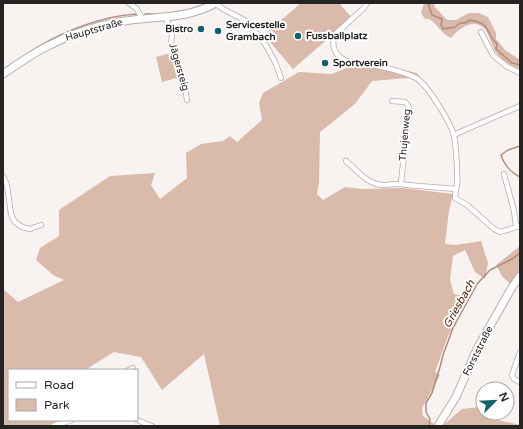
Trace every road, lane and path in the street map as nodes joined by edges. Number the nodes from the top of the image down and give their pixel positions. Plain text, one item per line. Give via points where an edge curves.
1 (129, 3) edge
2 (216, 3) edge
3 (368, 3) edge
4 (166, 18) junction
5 (142, 19) junction
6 (481, 32) dead end
7 (520, 73) edge
8 (3, 74) edge
9 (281, 78) dead end
10 (188, 100) dead end
11 (392, 101) dead end
12 (520, 106) edge
13 (454, 136) junction
14 (346, 160) dead end
15 (504, 174) dead end
16 (3, 176) edge
17 (401, 183) junction
18 (456, 189) junction
19 (41, 225) dead end
20 (518, 226) edge
21 (520, 276) edge
22 (520, 352) edge
23 (520, 382) edge
24 (138, 420) edge
25 (69, 421) edge
26 (53, 426) edge
27 (152, 426) edge
28 (438, 426) edge

1 - 5 street via 137,9
2 - 4 main road, Hauptstraße via 191,13
2 - 9 street via 222,9 248,22 276,62
3 - 13 street via 333,36 333,46 339,57 410,75 421,81 435,100
4 - 5 main road, Hauptstraße
4 - 10 street, Jägersteig via 172,34 171,46
5 - 8 main road, Hauptstraße via 106,24 64,39 43,48
6 - 7 street via 493,55
11 - 17 street, Thujenweg via 404,102 409,109
12 - 13 street
13 - 18 street
14 - 17 street via 370,182 384,185
15 - 20 street
16 - 19 street via 14,221 30,229
17 - 18 street
18 - 20 street via 455,198 494,229 500,232
21 - 28 main road, Forststraße via 477,349 456,397
22 - 23 street via 512,375
24 - 27 street
25 - 26 street

